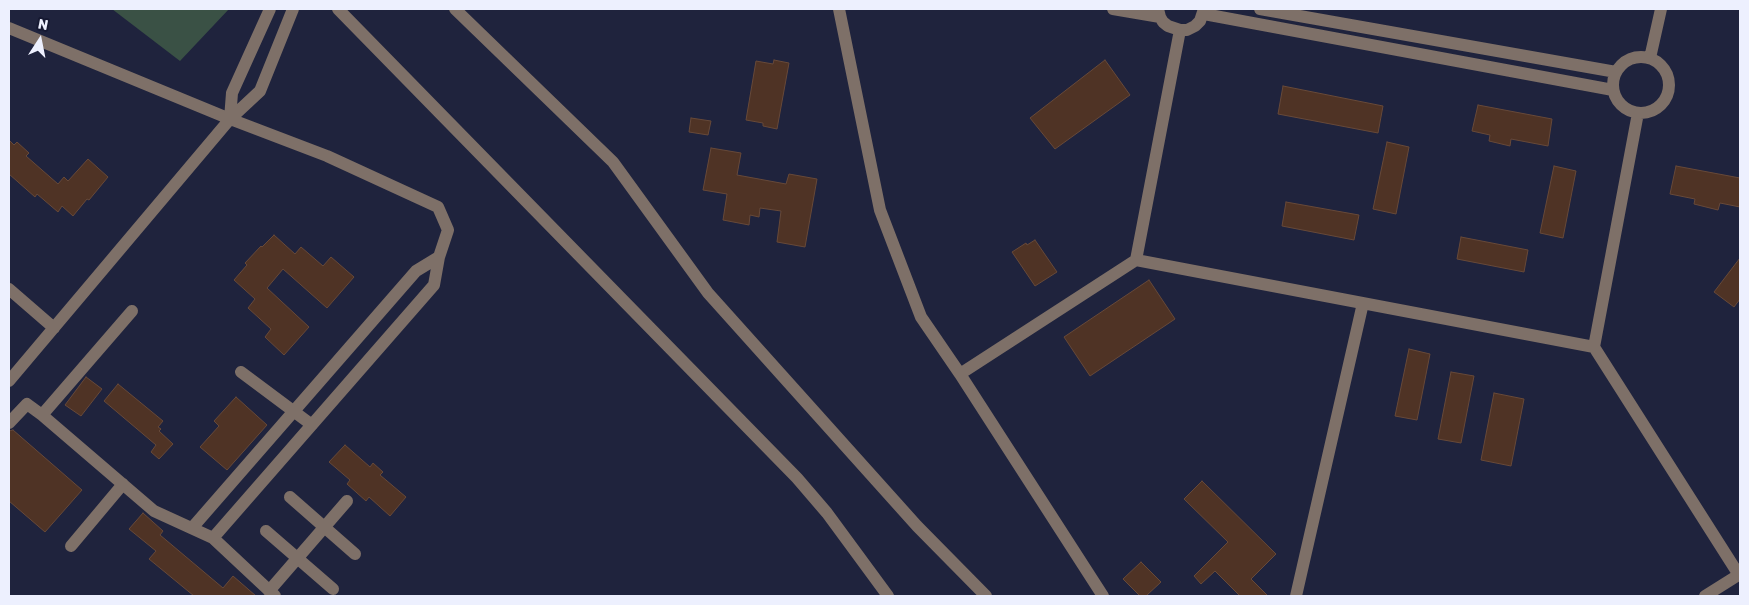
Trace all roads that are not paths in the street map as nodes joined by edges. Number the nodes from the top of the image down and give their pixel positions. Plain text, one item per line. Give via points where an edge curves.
1 (270, 9) edge
2 (293, 9) edge
3 (338, 9) edge
4 (455, 9) edge
5 (839, 9) edge
6 (1113, 9) edge
7 (1260, 9) edge
8 (1661, 9) edge
9 (1204, 11) edge
10 (1159, 13) edge
11 (9, 28) edge
12 (1180, 30) junction
13 (1650, 58) junction
14 (1616, 72) junction
15 (1613, 90) junction
16 (1638, 113) junction
17 (230, 119) junction
18 (439, 258) junction
19 (1136, 260) junction
20 (9, 289) edge
21 (1363, 303) junction
22 (132, 311) dead end
23 (54, 328) junction
24 (1594, 347) junction
25 (241, 372) dead end
26 (960, 374) junction
27 (9, 381) edge
28 (294, 412) junction
29 (42, 415) junction
30 (9, 423) edge
31 (312, 425) junction
32 (122, 484) junction
33 (290, 497) dead end
34 (347, 501) dead end
35 (324, 527) junction
36 (192, 528) junction
37 (266, 531) dead end
38 (213, 538) junction
39 (71, 546) dead end
40 (355, 554) dead end
41 (297, 558) junction
42 (1740, 578) edge
43 (333, 589) dead end
44 (272, 594) edge
45 (888, 596) edge
46 (986, 596) edge
47 (1102, 596) edge
48 (1296, 596) edge
49 (1706, 596) edge

1 - 17 lane via 232,93
2 - 17 lane via 260,91
3 - 45 lane via 797,478
4 - 46 lane via 613,162 708,293 917,526
5 - 26 lane via 880,210 921,317
6 - 10 lane
7 - 14 lane
8 - 13 lane
9 - 12 lane via 1194,26
9 - 15 lane
10 - 12 lane via 1168,26
11 - 17 lane
12 - 19 lane
13 - 14 lane via 1630,59
13 - 16 lane via 1664,69 1670,86 1668,95 1656,109
14 - 15 lane
15 - 16 lane via 1622,106
16 - 24 lane
17 - 18 lane via 327,156 438,207 448,230
17 - 23 lane
18 - 28 lane via 416,271
18 - 31 lane via 434,285
19 - 21 lane
19 - 26 lane
20 - 23 lane
21 - 24 lane
21 - 48 lane
22 - 29 lane
23 - 27 lane
24 - 42 lane
25 - 28 lane
26 - 47 lane
28 - 31 lane
28 - 36 lane
29 - 30 lane via 27,404
29 - 32 lane
31 - 38 lane
32 - 36 lane via 154,511
32 - 39 lane
33 - 35 lane
34 - 35 lane
35 - 40 lane
35 - 41 lane
36 - 38 lane
37 - 41 lane
38 - 44 lane
41 - 43 lane
41 - 44 lane
42 - 49 lane

